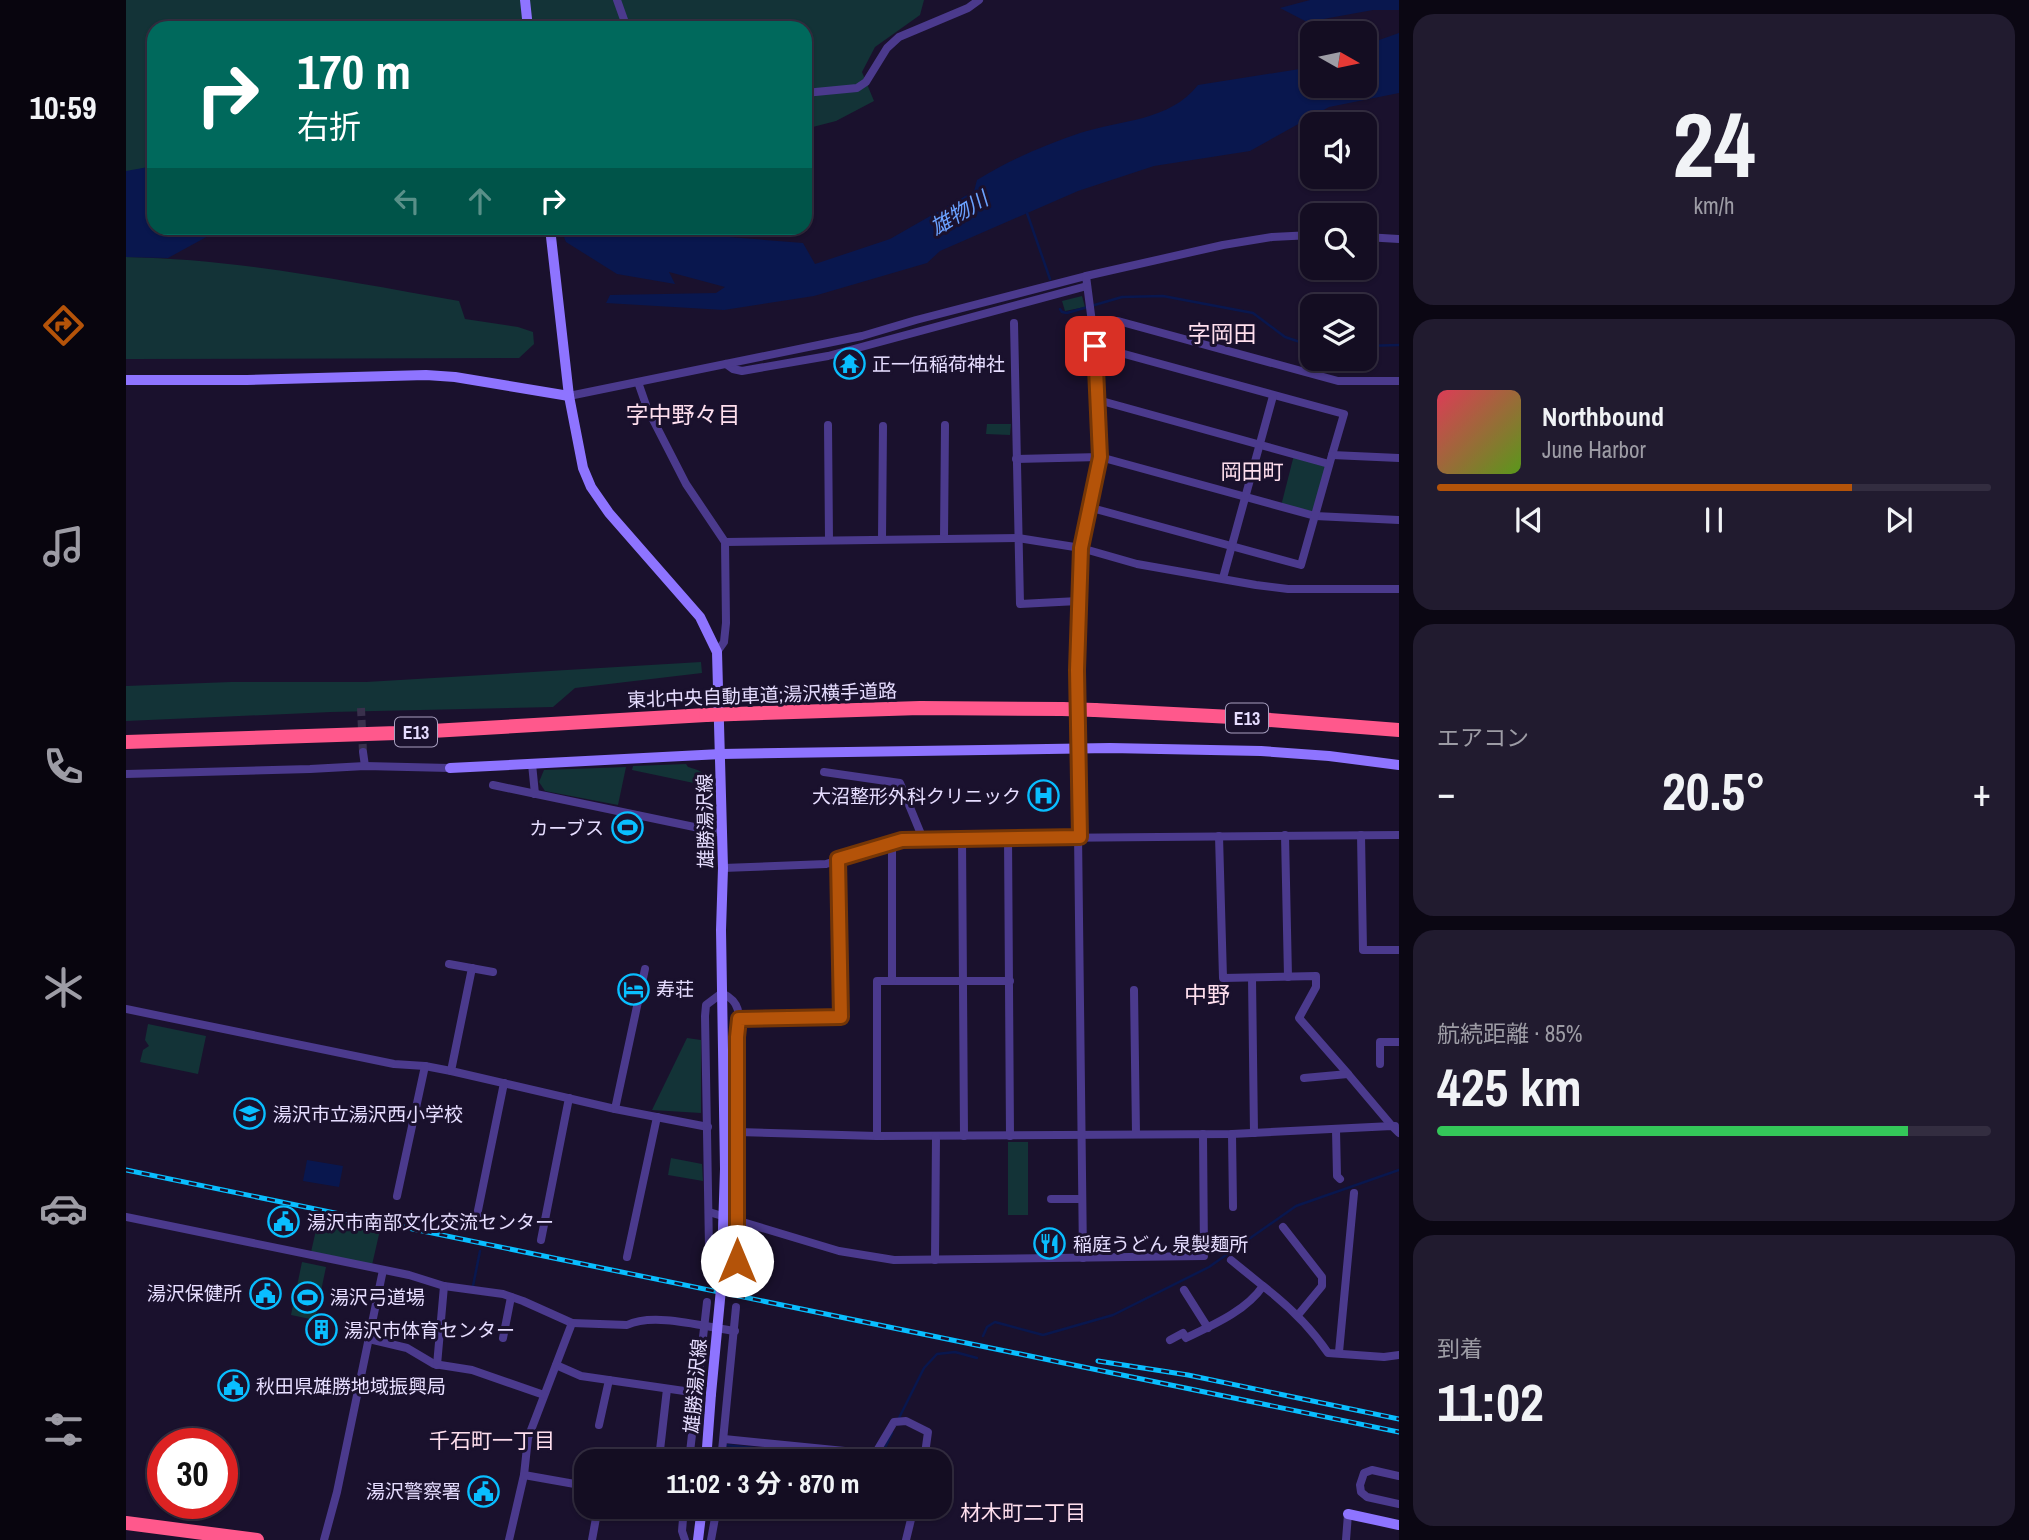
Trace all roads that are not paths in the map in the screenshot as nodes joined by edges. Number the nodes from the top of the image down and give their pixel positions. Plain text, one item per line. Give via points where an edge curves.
1 (525, 0) edge
2 (617, 0) edge
3 (979, 0) edge
4 (527, 21) edge
5 (624, 21) edge
6 (812, 92) edge
7 (551, 235) edge
8 (1300, 236) edge
9 (1377, 238) edge
10 (1399, 239) edge
11 (1086, 276) junction
12 (1087, 286) junction
13 (1014, 323) dead end
14 (1092, 325) junction
15 (1095, 346) junction
16 (726, 363) junction
17 (126, 380) edge
18 (1399, 380) edge
19 (638, 382) junction
20 (569, 396) junction
21 (1273, 396) junction
22 (1098, 400) junction
23 (828, 425) dead end
24 (945, 425) dead end
25 (883, 426) dead end
26 (1258, 445) junction
27 (1100, 457) junction
28 (1399, 458) edge
29 (1016, 459) junction
30 (1331, 460) junction
31 (1245, 496) junction
32 (1088, 507) junction
33 (1315, 516) junction
34 (1399, 520) edge
35 (1018, 538) junction
36 (882, 539) junction
37 (944, 539) junction
38 (829, 540) junction
39 (725, 542) junction
40 (1231, 546) junction
41 (1081, 548) junction
42 (1223, 578) junction
43 (1399, 589) edge
44 (1078, 601) junction
45 (717, 652) junction
46 (1399, 730) edge
47 (126, 742) edge
48 (1077, 748) junction
49 (363, 752) tunnel mouth
50 (721, 754) junction
51 (532, 764) junction
52 (365, 765) junction
53 (1399, 765) edge
54 (450, 768) joint
55 (824, 772) dead end
56 (126, 774) edge
57 (493, 785) dead end
58 (535, 794) junction
59 (723, 833) junction
60 (1285, 835) junction
61 (1361, 835) junction
62 (1399, 835) edge
63 (1008, 836) junction
64 (1219, 836) junction
65 (962, 837) junction
66 (1080, 837) junction
67 (923, 839) junction
68 (892, 843) junction
69 (838, 859) junction
70 (723, 868) junction
71 (1399, 950) edge
72 (449, 964) dead end
73 (472, 968) junction
74 (645, 969) dead end
75 (493, 972) dead end
76 (1288, 977) junction
77 (1252, 978) junction
78 (892, 981) junction
79 (964, 981) junction
80 (1010, 981) junction
81 (1134, 990) dead end
82 (722, 993) junction
83 (126, 1009) edge
84 (739, 1019) junction
85 (1399, 1042) edge
86 (1380, 1065) dead end
87 (425, 1066) junction
88 (452, 1071) junction
89 (1348, 1074) junction
90 (1304, 1078) dead end
91 (504, 1083) junction
92 (569, 1098) junction
93 (615, 1108) junction
94 (657, 1116) junction
95 (1395, 1125) edge
96 (708, 1127) junction
97 (1336, 1130) junction
98 (738, 1132) junction
99 (1254, 1133) junction
100 (1399, 1133) edge
101 (1136, 1134) junction
102 (1203, 1134) junction
103 (1232, 1134) junction
104 (1081, 1135) junction
105 (877, 1136) junction
106 (936, 1136) junction
107 (964, 1136) junction
108 (1010, 1136) junction
109 (1340, 1179) dead end
110 (1354, 1193) dead end
111 (397, 1196) dead end
112 (1051, 1199) dead end
113 (1082, 1199) junction
114 (1233, 1207) dead end
115 (709, 1212) junction
116 (126, 1217) edge
117 (738, 1220) junction
118 (475, 1225) dead end
119 (1283, 1227) dead end
120 (541, 1240) dead end
121 (709, 1248) dead end
122 (627, 1257) dead end
123 (1083, 1258) junction
124 (935, 1260) junction
125 (1231, 1260) dead end
126 (383, 1270) junction
127 (737, 1282) dead end
128 (444, 1286) junction
129 (1263, 1286) junction
130 (1184, 1290) dead end
131 (511, 1297) junction
132 (707, 1302) dead end
133 (736, 1307) dead end
134 (1298, 1315) junction
135 (572, 1323) junction
136 (706, 1328) junction
137 (1208, 1328) junction
138 (735, 1331) junction
139 (503, 1338) dead end
140 (369, 1339) junction
141 (1170, 1340) dead end
142 (1339, 1352) junction
143 (1399, 1355) edge
144 (437, 1365) junction
145 (556, 1365) junction
146 (610, 1380) junction
147 (667, 1389) junction
148 (698, 1393) junction
149 (544, 1395) junction
150 (599, 1426) dead end
151 (724, 1438) junction
152 (660, 1449) edge
153 (691, 1449) edge
154 (707, 1449) edge
155 (723, 1449) edge
156 (828, 1449) edge
157 (878, 1449) edge
158 (927, 1449) edge
159 (524, 1475) junction
160 (1399, 1476) edge
161 (574, 1484) edge
162 (1399, 1504) edge
163 (1348, 1514) joint
164 (596, 1519) edge
165 (683, 1519) edge
166 (701, 1519) edge
167 (715, 1519) edge
168 (911, 1519) edge
169 (126, 1523) edge
170 (1399, 1525) edge
171 (257, 1540) edge
172 (324, 1540) edge
173 (509, 1540) edge
174 (592, 1540) edge
175 (685, 1540) edge
176 (698, 1540) edge
177 (711, 1540) edge
178 (906, 1540) edge
179 (1346, 1540) edge

1 - 4 street
2 - 5 street
3 - 6 street via 899,37 857,88
7 - 20 street, 雄勝湯沢線
8 - 11 street via 1223,245
9 - 10 street
11 - 12 street
11 - 16 street via 862,336
12 - 14 street
12 - 16 street via 828,356 742,371
13 - 29 street
14 - 15 street
14 - 18 street via 1118,321 1338,382
15 - 21 street
15 - 22 street
16 - 19 street
17 - 20 street via 426,375
19 - 20 street
19 - 39 street via 686,484
20 - 45 street, 雄勝湯沢線 via 591,487 700,617
21 - 26 street
21 - 30 street via 1343,414
22 - 26 street
22 - 27 street
23 - 38 street
24 - 37 street
25 - 36 street
26 - 30 street
26 - 31 street
27 - 29 street
27 - 31 street
27 - 32 street
28 - 30 street
29 - 35 street
30 - 33 street
31 - 33 street
31 - 40 street
32 - 40 street
32 - 41 street
33 - 34 street
33 - 40 street via 1301,565
35 - 37 street
35 - 41 street
35 - 44 street via 1020,604
36 - 37 street
36 - 38 street
38 - 39 street
39 - 45 street via 726,623 724,642
40 - 42 street
41 - 42 street via 1137,564
41 - 44 street
42 - 43 street via 1288,589
44 - 48 street
45 - 50 street, 雄勝湯沢線
46 - 47 highway, 東北中央自動車道;湯沢横手道路 / E13, bridge via 1095,710 920,708
48 - 50 street
48 - 53 street via 1261,751
48 - 66 street
49 - 52 street
50 - 51 street
50 - 59 street, 雄勝湯沢線
51 - 54 street
51 - 58 street
52 - 54 street
52 - 56 street
55 - 67 street via 900,783
57 - 58 street
58 - 59 street
59 - 70 street, 雄勝湯沢線
60 - 61 street
60 - 64 street
60 - 76 street
61 - 62 street
61 - 71 street via 1363,950
63 - 65 street
63 - 66 street
63 - 80 street
64 - 66 street
64 - 77 street via 1223,978
65 - 67 street
65 - 79 street
66 - 104 street
67 - 68 street
68 - 69 street
68 - 78 street
69 - 70 street via 826,864
69 - 84 street via 841,1017
70 - 82 street, 雄勝湯沢線
72 - 73 street
73 - 75 street
73 - 88 street
74 - 93 street
76 - 77 street
76 - 89 street via 1316,976 1316,987 1299,1017
77 - 99 street
78 - 79 street
78 - 105 street via 877,981
79 - 80 street
79 - 107 street
80 - 108 street
81 - 101 street
82 - 84 street via 736,1004
82 - 96 street via 706,1005
82 - 154 street, 雄勝湯沢線, bridge via 725,1170 721,1289
83 - 87 street via 394,1064
84 - 98 street
85 - 86 street via 1380,1042
87 - 88 street
87 - 111 street
88 - 91 street
89 - 90 street
89 - 95 street
91 - 92 street
91 - 118 street
92 - 93 street
92 - 120 street
93 - 94 street
94 - 96 street
94 - 122 street
95 - 97 street
95 - 100 street
96 - 115 street
97 - 99 street
97 - 109 street
98 - 105 street
98 - 117 street
99 - 103 street
101 - 102 street
101 - 104 street
102 - 103 street
102 - 123 street via 1204,1256
103 - 114 street
104 - 108 street
104 - 113 street
105 - 106 street
106 - 107 street
106 - 124 street
107 - 108 street
110 - 142 street
112 - 113 street
113 - 123 street
115 - 117 street
115 - 121 street
116 - 126 street
117 - 124 street via 839,1251 894,1260
117 - 127 street
119 - 134 street via 1322,1277 1322,1286
123 - 124 street
125 - 129 street
126 - 128 street
126 - 140 street
128 - 131 street
128 - 144 street
129 - 134 street
129 - 137 street via 1255,1299
130 - 137 street
131 - 135 street
131 - 139 street
132 - 136 street
133 - 138 street
134 - 142 street via 1328,1353
135 - 136 street via 627,1325 656,1319
135 - 145 street
136 - 138 street
136 - 148 street
137 - 141 street
138 - 151 street
140 - 144 street via 407,1348
140 - 172 street
142 - 143 street
144 - 149 street via 472,1370
145 - 146 street via 581,1376
145 - 149 street
146 - 147 street
146 - 150 street
147 - 148 street
147 - 152 street
148 - 153 street
149 - 159 street via 528,1438
151 - 155 street
151 - 156 street
157 - 158 street via 894,1422 906,1421 928,1432
159 - 161 street
159 - 173 street
160 - 162 street via 1372,1470 1364,1473 1360,1485 1367,1497
163 - 170 street
163 - 179 street
164 - 174 street
165 - 175 street
166 - 176 street
167 - 177 street
168 - 178 street
169 - 171 highway

